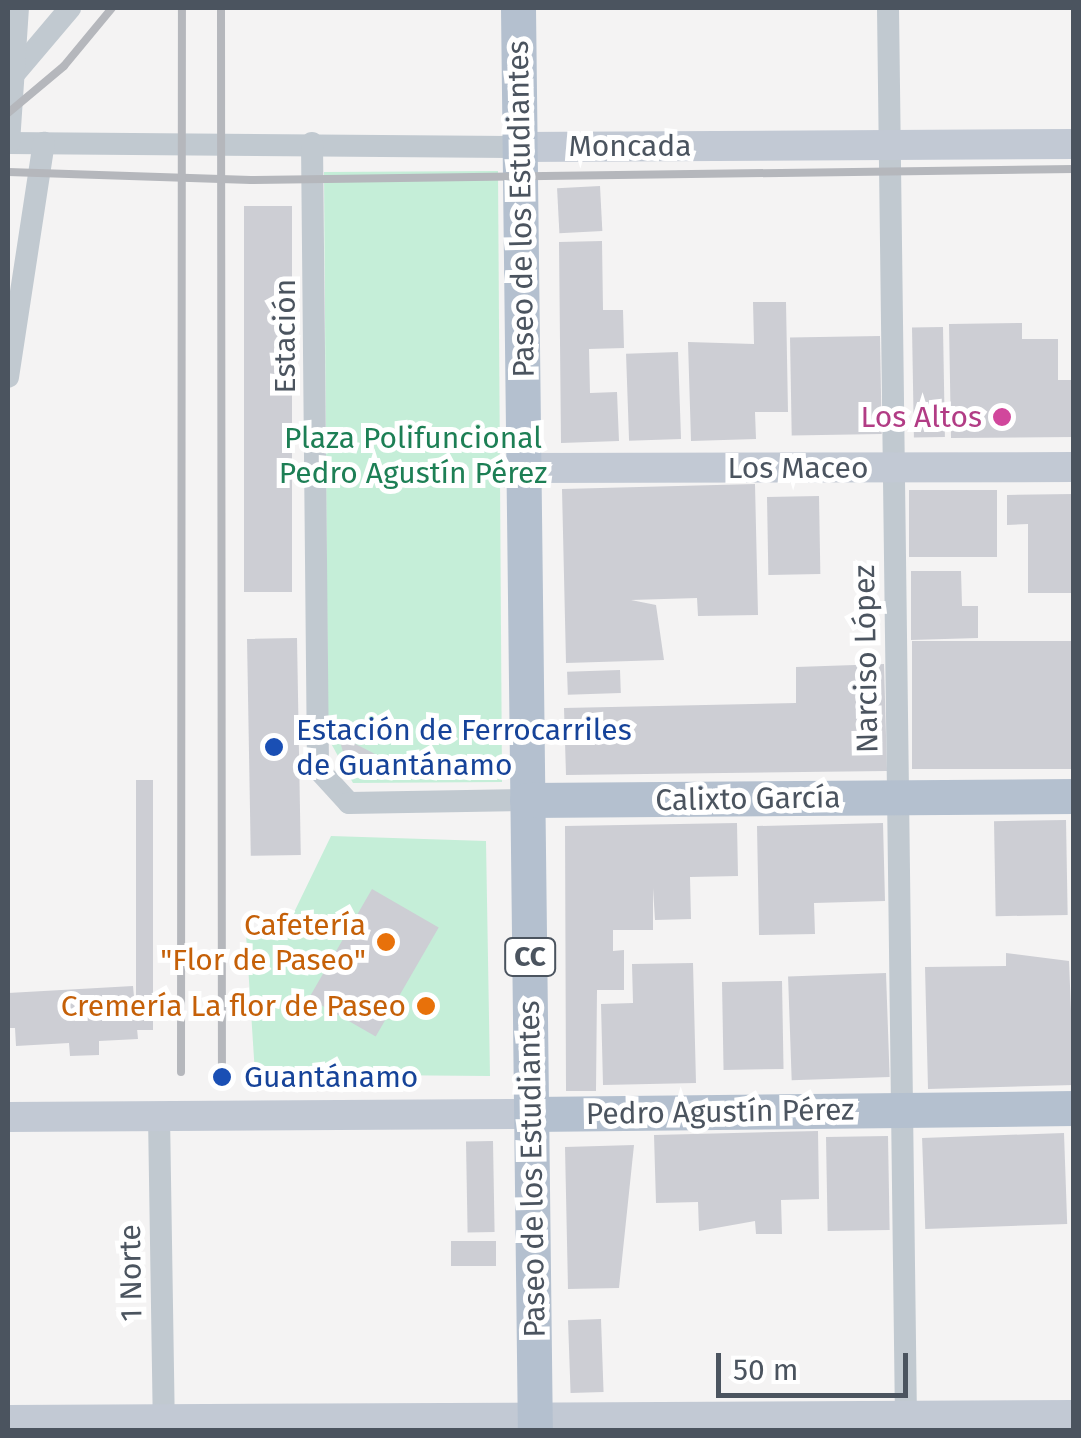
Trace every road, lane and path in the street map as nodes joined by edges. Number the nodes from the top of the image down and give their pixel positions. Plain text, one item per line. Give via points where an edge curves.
1 (18, 8) edge
2 (70, 8) edge
3 (518, 8) edge
4 (888, 8) edge
5 (16, 72) junction
6 (8, 143) edge
7 (44, 143) junction
8 (312, 143) junction
9 (888, 144) junction
10 (1074, 144) edge
11 (520, 147) junction
12 (8, 376) edge
13 (1074, 467) edge
14 (523, 468) junction
15 (894, 468) junction
16 (318, 769) joint
17 (1074, 796) edge
18 (898, 797) junction
19 (528, 800) junction
20 (1074, 1108) edge
21 (901, 1110) junction
22 (532, 1114) junction
23 (159, 1115) junction
24 (8, 1117) edge
25 (1074, 1415) edge
26 (8, 1420) edge
27 (164, 1423) edge
28 (535, 1425) edge
29 (906, 1425) edge

1 - 5 street
2 - 5 street
3 - 11 main road, Paseo de los Estudiantes / CC
4 - 9 street, Narciso López
5 - 6 street
6 - 7 street, Moncada
7 - 8 street, Moncada
7 - 12 street
8 - 11 street, Moncada
8 - 16 street, Estación
9 - 10 street, Moncada
9 - 11 street, Moncada
9 - 15 street, Narciso López
11 - 14 main road, Paseo de los Estudiantes / CC
13 - 15 street, Los Maceo
14 - 15 street, Los Maceo
14 - 19 main road, Paseo de los Estudiantes / CC
15 - 18 street, Narciso López
16 - 19 street, Calixto García via 349,803
17 - 18 main road, Calixto García
18 - 19 main road, Calixto García
18 - 21 street, Narciso López
19 - 22 main road, Paseo de los Estudiantes / CC
20 - 21 main road, Pedro Agustín Pérez
21 - 22 main road, Pedro Agustín Pérez
21 - 29 street, Narciso López
22 - 23 street, Pedro Agustín Pérez
22 - 28 main road, Paseo de los Estudiantes / CC
23 - 24 street, Pedro Agustín Pérez
23 - 27 street, 1 Norte
25 - 29 street
26 - 27 street
27 - 28 street
28 - 29 street

